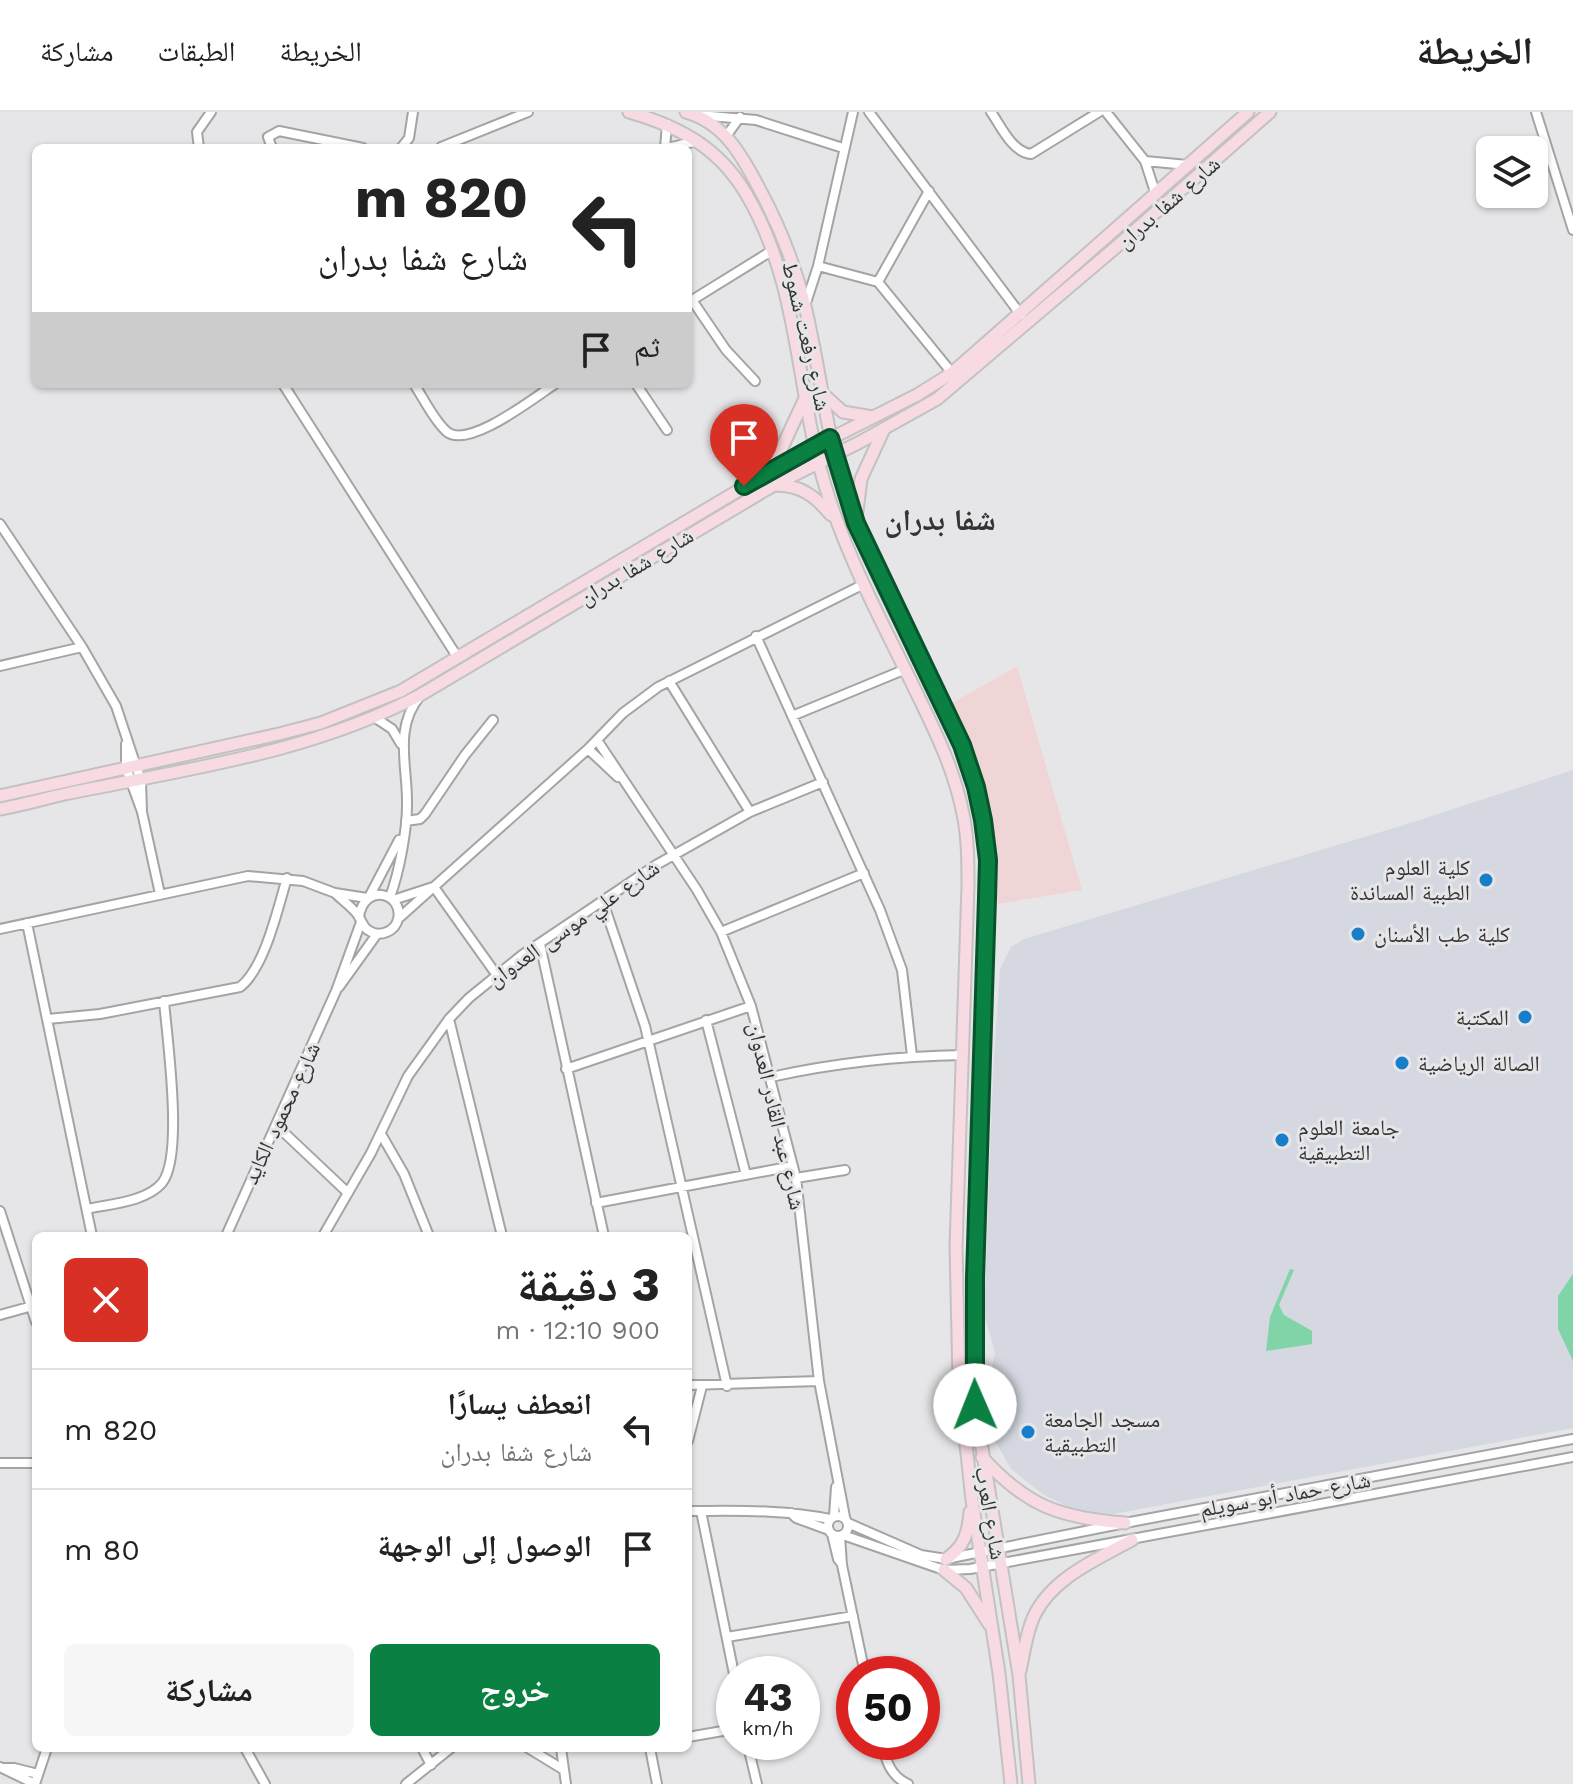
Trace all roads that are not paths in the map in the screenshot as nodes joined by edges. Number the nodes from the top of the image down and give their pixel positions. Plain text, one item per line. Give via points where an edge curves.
1 (211, 112) edge
2 (413, 112) edge
3 (528, 112) edge
4 (629, 112) edge
5 (853, 112) edge
6 (869, 112) edge
7 (991, 112) edge
8 (1099, 112) edge
9 (1106, 112) edge
10 (1248, 112) edge
11 (1270, 112) edge
12 (1536, 112) edge
13 (690, 113) edge
14 (757, 116) edge
15 (740, 117) junction
16 (667, 124) junction
17 (727, 135) junction
18 (698, 141) junction
19 (198, 144) edge
20 (271, 144) edge
21 (343, 144) edge
22 (404, 144) edge
23 (448, 144) edge
24 (666, 144) edge
25 (684, 144) edge
26 (843, 148) junction
27 (1145, 161) junction
28 (1189, 165) junction
29 (929, 191) junction
30 (1156, 195) junction
31 (1573, 230) edge
32 (773, 250) junction
33 (818, 266) junction
34 (878, 282) junction
35 (692, 301) edge
36 (692, 305) edge
37 (805, 307) junction
38 (1021, 315) junction
39 (952, 373) junction
40 (755, 381) dead end
41 (286, 388) edge
42 (417, 388) edge
43 (549, 388) edge
44 (639, 388) edge
45 (821, 392) junction
46 (807, 393) junction
47 (874, 417) junction
48 (884, 429) junction
49 (667, 430) dead end
50 (830, 438) junction
51 (816, 445) junction
52 (834, 455) junction
53 (819, 462) junction
54 (771, 471) junction
55 (774, 485) junction
56 (837, 521) junction
57 (856, 523) junction
58 (1, 528) edge
59 (864, 584) junction
60 (756, 636) junction
61 (82, 647) junction
62 (458, 658) junction
63 (0, 666) edge
64 (906, 669) junction
65 (669, 681) junction
66 (422, 694) junction
67 (792, 716) junction
68 (374, 717) junction
69 (493, 720) dead end
70 (597, 740) junction
71 (402, 747) junction
72 (588, 749) junction
73 (132, 767) junction
74 (135, 782) junction
75 (823, 782) junction
76 (625, 783) junction
77 (0, 796) edge
78 (0, 809) edge
79 (750, 812) junction
80 (406, 821) junction
81 (404, 833) junction
82 (673, 854) junction
83 (864, 873) junction
84 (287, 878) junction
85 (434, 887) junction
86 (335, 893) junction
87 (160, 894) junction
88 (368, 898) junction
89 (391, 898) junction
90 (603, 902) junction
91 (399, 918) junction
92 (360, 919) junction
93 (27, 923) junction
94 (0, 929) edge
95 (721, 932) junction
96 (377, 934) junction
97 (540, 944) junction
98 (496, 974) junction
99 (336, 991) junction
100 (164, 1001) junction
101 (751, 1006) junction
102 (48, 1019) junction
103 (449, 1019) junction
104 (706, 1020) junction
105 (647, 1040) junction
106 (963, 1055) junction
107 (912, 1056) junction
108 (566, 1069) junction
109 (771, 1077) junction
110 (276, 1125) junction
111 (381, 1134) junction
112 (793, 1166) junction
113 (845, 1170) dead end
114 (746, 1175) junction
115 (796, 1178) junction
116 (681, 1187) junction
117 (348, 1193) junction
118 (596, 1203) junction
119 (87, 1209) junction
120 (0, 1211) edge
121 (91, 1232) edge
122 (228, 1232) edge
123 (325, 1232) edge
124 (427, 1232) edge
125 (501, 1232) edge
126 (603, 1232) edge
127 (691, 1232) edge
128 (692, 1235) edge
129 (32, 1302) edge
130 (32, 1305) edge
131 (0, 1315) edge
132 (819, 1381) junction
133 (692, 1385) edge
134 (702, 1386) junction
135 (727, 1386) junction
136 (692, 1425) edge
137 (1573, 1439) edge
138 (981, 1456) junction
139 (1573, 1457) edge
140 (0, 1463) edge
141 (32, 1463) edge
142 (837, 1482) junction
143 (972, 1500) junction
144 (692, 1511) edge
145 (701, 1511) junction
146 (791, 1513) junction
147 (832, 1517) junction
148 (846, 1520) junction
149 (1125, 1523) junction
150 (836, 1534) junction
151 (1132, 1540) junction
152 (997, 1549) junction
153 (980, 1552) junction
154 (1000, 1564) junction
155 (945, 1565) junction
156 (982, 1568) junction
157 (853, 1616) junction
158 (992, 1629) junction
159 (727, 1637) junction
160 (731, 1656) edge
161 (861, 1656) edge
162 (1019, 1675) junction
163 (716, 1732) edge
164 (692, 1736) edge
165 (46, 1752) edge
166 (247, 1752) edge
167 (424, 1752) edge
168 (446, 1752) edge
169 (535, 1752) edge
170 (562, 1752) edge
171 (651, 1752) edge
172 (751, 1760) edge
173 (887, 1760) edge
174 (431, 1765) junction
175 (1, 1768) edge
176 (564, 1770) junction
177 (37, 1779) edge
178 (265, 1784) edge
179 (406, 1784) edge
180 (566, 1784) edge
181 (657, 1784) edge
182 (757, 1784) edge
183 (908, 1784) edge
184 (1011, 1784) edge
185 (1029, 1784) edge

1 - 19 street via 197,132
2 - 22 street
3 - 23 street
4 - 16 main road, شارع رفعت شموط
5 - 26 street
6 - 29 street
7 - 8 street via 1013,144 1031,154
9 - 27 street
10 - 28 main road, شارع شفا بدران
11 - 48 main road, شارع شفا بدران via 952,388
12 - 31 street
13 - 15 street
13 - 17 main road, شارع رفعت شموط
14 - 15 street
14 - 26 street
15 - 17 street
16 - 18 main road, شارع رفعت شموط
16 - 24 street
17 - 37 main road, شارع رفعت شموط via 776,224
18 - 25 street
18 - 32 main road, شارع رفعت شموط via 735,176
20 - 21 street via 268,137 279,131
26 - 33 street
27 - 28 street
27 - 30 street
28 - 30 main road, شارع شفا بدران
29 - 34 street
29 - 38 street
30 - 38 main road, شارع شفا بدران
32 - 35 street
32 - 46 main road, شارع رفعت شموط
33 - 34 street
33 - 37 street
34 - 39 street
36 - 40 street
37 - 45 main road, شارع رفعت شموط
38 - 39 main road, شارع شفا بدران
39 - 47 main road, شارع شفا بدران
41 - 62 street
42 - 43 street via 445,430 459,437 478,432
44 - 49 street
45 - 47 main road via 843,412
45 - 50 main road, شارع رفعت شموط
46 - 51 main road, شارع رفعت شموط
46 - 54 main road
47 - 50 main road, شارع شفا بدران
48 - 52 main road, شارع شفا بدران
48 - 57 main road via 861,479
50 - 51 main road, شارع شفا بدران
50 - 52 main road, شارع رفعت شموط
51 - 53 main road, شارع رفعت شموط
51 - 54 main road, شارع شفا بدران
52 - 53 main road, شارع شفا بدران
52 - 57 main road, شارع العرب
53 - 55 main road, شارع شفا بدران
53 - 56 main road, شارع العرب
54 - 62 main road, شارع شفا بدران
55 - 56 main road via 810,494
55 - 66 main road, شارع شفا بدران
56 - 59 main road, شارع العرب
57 - 138 main road, شارع العرب via 962,745 983,820 988,860 974,1356
58 - 61 street
59 - 60 street
59 - 64 main road, شارع العرب
60 - 65 street
60 - 67 street
61 - 63 street
61 - 73 street via 116,706
62 - 73 main road, شارع شفا بدران via 390,697 321,723
64 - 67 street
64 - 106 main road, شارع العرب via 945,752 964,816 968,886
65 - 70 street via 623,713
65 - 79 street
66 - 68 main road, شارع شفا بدران
66 - 71 street via 406,718
67 - 75 street
68 - 71 street via 392,729
68 - 74 main road, شارع شفا بدران via 261,754
69 - 80 street via 425,814
70 - 72 street
70 - 76 street, شارع عبد القادر العدوان
71 - 80 street
72 - 76 street, شارع عبد القادر العدوان
72 - 85 street
73 - 74 street
73 - 77 main road, شارع شفا بدران
74 - 78 main road, شارع شفا بدران
74 - 87 street
75 - 79 street, شارع علي موسى العدوان
75 - 83 street
76 - 82 street, شارع عبد القادر العدوان
79 - 82 street, شارع علي موسى العدوان
80 - 81 street
81 - 88 street
81 - 89 street
82 - 90 street, شارع علي موسى العدوان
82 - 95 street, شارع عبد القادر العدوان
83 - 95 street
83 - 107 street via 902,970
84 - 86 street
84 - 87 street via 248,876
84 - 100 street via 263,950 246,982 231,990
85 - 89 street
85 - 91 street
85 - 98 street
86 - 88 street
86 - 92 street
87 - 93 street
88 - 89 street
88 - 92 street
89 - 91 street
90 - 97 street, شارع علي موسى العدوان
90 - 105 street
91 - 96 street via 395,927
92 - 96 street
92 - 99 street, شارع محمود الكايد
93 - 94 street
93 - 102 street
95 - 101 street, شارع عبد القادر العدوان
96 - 99 street, شارع محمود الكايد
97 - 98 street, شارع علي موسى العدوان
97 - 108 street
98 - 103 street, شارع علي موسى العدوان
99 - 110 street, شارع محمود الكايد
100 - 102 street
100 - 119 street via 174,1122 163,1182 147,1194
101 - 104 street
101 - 109 street, شارع عبد القادر العدوان
102 - 119 street
103 - 111 street, شارع علي موسى العدوان via 408,1076
103 - 125 street
104 - 105 street
104 - 114 street
105 - 108 street
105 - 116 street
106 - 107 street
106 - 143 main road, شارع العرب via 956,1307
107 - 109 street
108 - 118 street
109 - 112 street, شارع عبد القادر العدوان
110 - 117 street
110 - 122 street, شارع محمود الكايد
111 - 117 street, شارع علي موسى العدوان
111 - 124 street
112 - 114 street
112 - 115 street, شارع عبد القادر العدوان
113 - 115 street
114 - 116 street
115 - 132 street, شارع عبد القادر العدوان
116 - 118 street
116 - 127 street
117 - 123 street, شارع علي موسى العدوان
118 - 126 street
119 - 121 street
120 - 129 street
128 - 135 street
130 - 131 street
132 - 135 street
132 - 142 street, شارع عبد القادر العدوان
133 - 134 street
134 - 135 street
134 - 136 street
137 - 149 street, شارع حماد أبو سويلم
138 - 149 main road via 1027,1498 1083,1520
138 - 152 main road, شارع العرب
139 - 151 street, شارع حماد أبو سويلم
140 - 141 street
142 - 147 street, شارع عبد القادر العدوان
142 - 148 street, شارع عبد القادر العدوان
143 - 153 main road, شارع العرب
143 - 155 main road via 964,1542
144 - 145 street
145 - 146 street
145 - 159 street
146 - 147 street
146 - 150 street
147 - 148 street
147 - 150 street, شارع عبد القادر العدوان
148 - 150 street via 848,1530
148 - 155 street
149 - 152 street, شارع حماد أبو سويلم
150 - 155 street
150 - 157 street, شارع عبد القادر العدوان
151 - 154 street, شارع حماد أبو سويلم
151 - 162 main road via 1076,1572 1048,1597 1033,1619
152 - 153 street, شارع حماد أبو سويلم
152 - 154 main road, شارع العرب
153 - 155 street, شارع حماد أبو سويلم
153 - 156 main road, شارع العرب
154 - 156 street, شارع حماد أبو سويلم
154 - 162 main road, شارع العرب
155 - 156 street, شارع حماد أبو سويلم
155 - 158 main road
156 - 158 main road, شارع العرب
157 - 159 street
157 - 161 street, شارع عبد القادر العدوان
158 - 184 main road, شارع العرب
159 - 160 street
162 - 185 main road, شارع العرب
163 - 164 street
165 - 177 street
166 - 178 street
167 - 174 street
168 - 174 street
169 - 176 street
170 - 176 street
171 - 181 street
172 - 182 street
173 - 183 street
174 - 179 street
175 - 177 street
176 - 180 street

